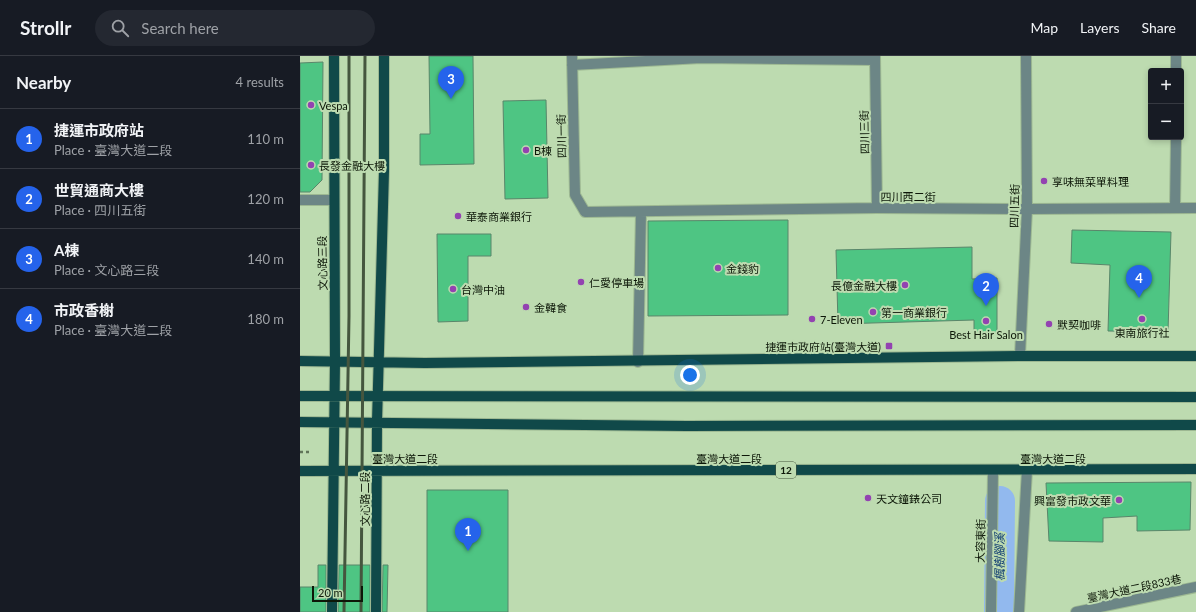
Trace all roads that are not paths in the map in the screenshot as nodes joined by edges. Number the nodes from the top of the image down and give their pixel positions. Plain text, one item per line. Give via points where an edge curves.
1 (334, 56) edge
2 (384, 56) edge
3 (1026, 56) edge
4 (1176, 56) edge
5 (875, 58) edge
6 (572, 61) edge
7 (1176, 68) edge
8 (1176, 140) edge
9 (300, 200) edge
10 (333, 200) junction
11 (877, 208) junction
12 (1175, 208) junction
13 (1196, 208) edge
14 (1026, 209) junction
15 (586, 212) joint
16 (641, 212) junction
17 (1020, 356) junction
18 (1196, 356) edge
19 (300, 361) edge
20 (335, 361) junction
21 (638, 362) junction
22 (378, 363) junction
23 (378, 395) junction
24 (300, 396) edge
25 (335, 396) junction
26 (1196, 397) edge
27 (334, 421) junction
28 (300, 422) edge
29 (377, 422) junction
30 (1196, 425) edge
31 (1196, 469) edge
32 (376, 470) junction
33 (992, 470) junction
34 (1027, 470) junction
35 (300, 471) edge
36 (334, 471) junction
37 (1196, 587) edge
38 (332, 612) edge
39 (376, 612) edge
40 (991, 612) edge
41 (1019, 612) edge
42 (1076, 612) edge

1 - 10 main road, 文心路三段
2 - 22 main road via 384,172
3 - 14 street, 四川五街
4 - 7 street
5 - 6 street
5 - 11 street, 四川三街
6 - 15 street, 四川一街 via 575,195
8 - 12 street
9 - 10 street
10 - 20 main road, 文心路三段
11 - 14 street, 四川西二街
11 - 16 street, 四川西二街
12 - 13 street, 四川西二街
12 - 14 street, 四川西二街
14 - 17 street, 四川五街
15 - 16 street, 四川西二街
16 - 21 street
17 - 18 main road
17 - 21 main road
19 - 20 main road
20 - 22 main road
20 - 25 main road, 文心路三段
21 - 22 main road
22 - 23 main road, 文心路二段
23 - 25 main road
23 - 26 main road
23 - 29 main road, 文心路二段
24 - 25 main road
25 - 27 main road, 文心路三段
27 - 28 main road
27 - 29 main road
27 - 36 main road, 文心路三段
29 - 30 main road via 687,426
29 - 32 main road, 文心路二段
31 - 34 main road, 臺灣大道二段 / 12
32 - 33 main road, 臺灣大道二段 / 12
32 - 36 main road, 臺灣大道二段 / 12
32 - 39 main road, 文心路二段
33 - 34 main road, 臺灣大道二段 / 12
33 - 40 street, 大容東街
34 - 41 street
35 - 36 main road, 12
36 - 38 main road
37 - 42 street, 臺灣大道二段833巷

